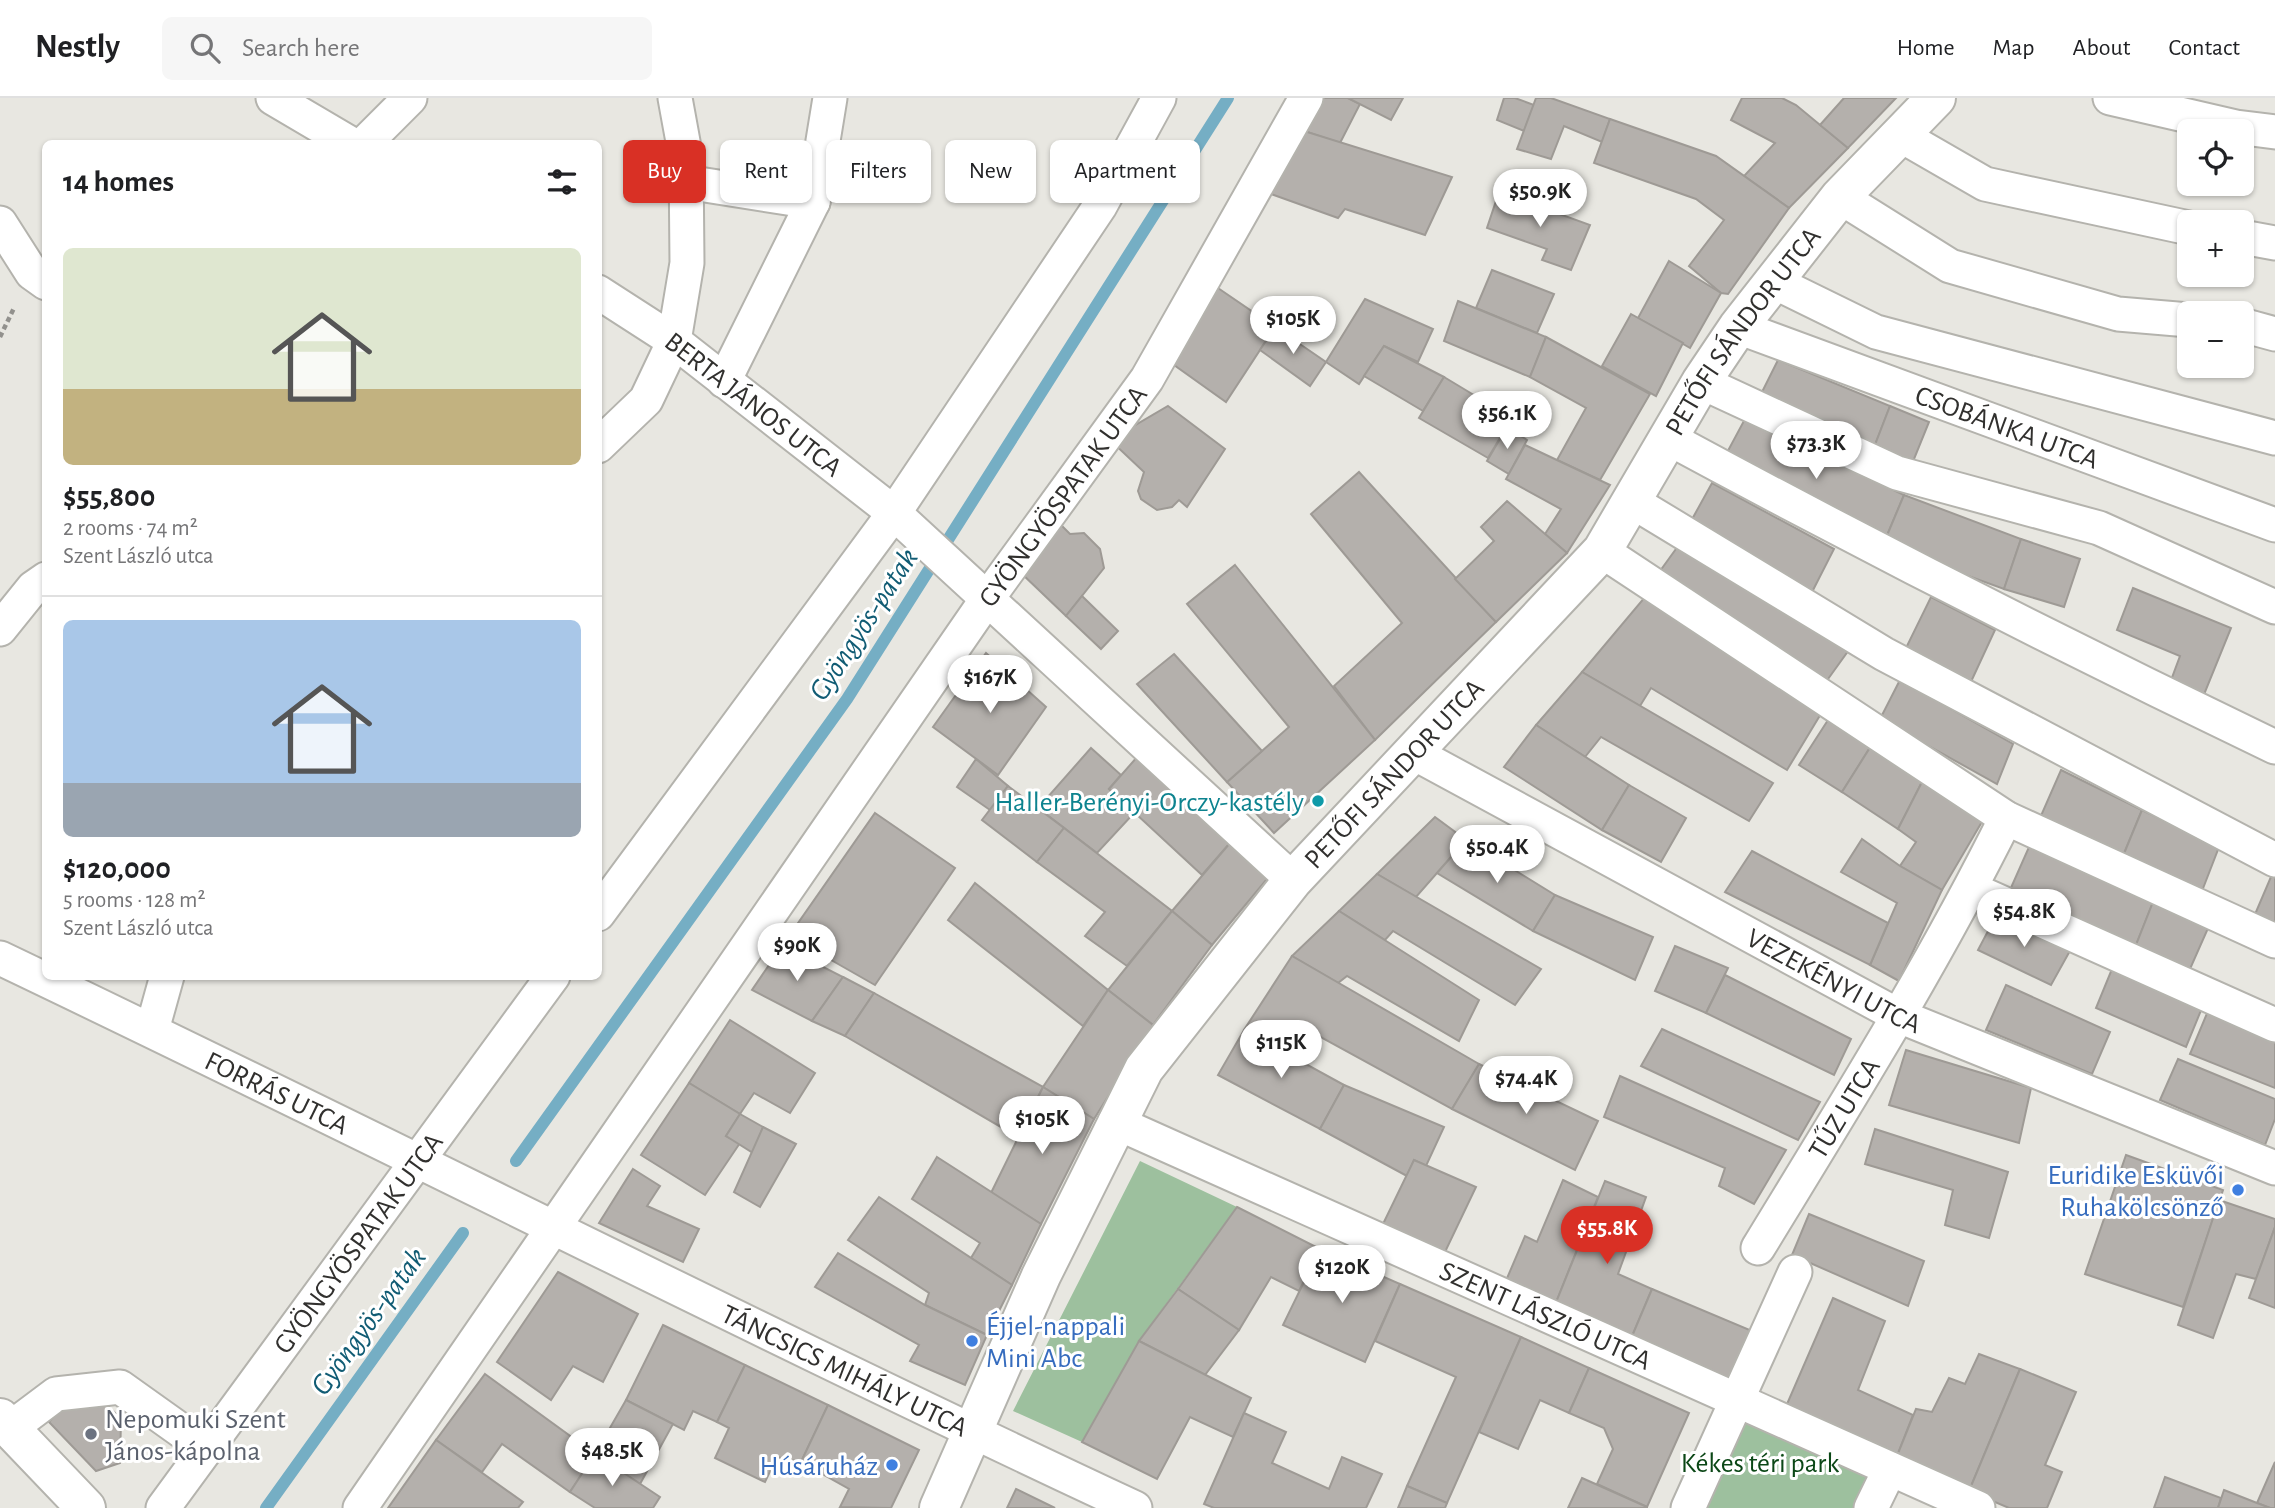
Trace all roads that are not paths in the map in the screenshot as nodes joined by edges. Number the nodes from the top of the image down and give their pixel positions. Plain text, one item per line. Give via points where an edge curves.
1 (273, 98) edge
2 (410, 98) edge
3 (675, 98) edge
4 (830, 98) edge
5 (1158, 98) edge
6 (1306, 98) edge
7 (1936, 98) edge
8 (2110, 98) edge
9 (2275, 132) edge
10 (1900, 135) junction
11 (344, 140) edge
12 (368, 140) edge
13 (683, 140) edge
14 (706, 185) edge
15 (1840, 197) junction
16 (813, 202) junction
17 (686, 203) edge
18 (0, 223) edge
19 (2177, 225) edge
20 (2254, 239) edge
21 (2275, 243) edge
22 (38, 278) edge
23 (1772, 281) junction
24 (602, 295) edge
25 (2177, 319) edge
26 (1738, 327) junction
27 (2254, 328) edge
28 (2275, 334) edge
29 (674, 341) junction
30 (724, 381) junction
31 (1701, 382) junction
32 (1668, 438) junction
33 (2275, 438) edge
34 (602, 442) edge
35 (1633, 502) junction
36 (900, 518) junction
37 (2275, 525) edge
38 (1602, 551) junction
39 (42, 582) edge
40 (976, 590) junction
41 (2275, 607) edge
42 (0, 629) edge
43 (2275, 747) edge
44 (1412, 752) junction
45 (2006, 818) junction
46 (2275, 860) edge
47 (1293, 880) junction
48 (1971, 888) junction
49 (602, 909) edge
50 (2275, 941) edge
51 (0, 958) edge
52 (42, 978) edge
53 (46, 980) edge
54 (166, 980) edge
55 (550, 980) edge
56 (1899, 1016) junction
57 (2275, 1025) edge
58 (152, 1030) junction
59 (1115, 1122) junction
60 (417, 1161) junction
61 (2275, 1168) edge
62 (556, 1226) junction
63 (1758, 1248) dead end
64 (1795, 1272) dead end
65 (1736, 1402) junction
66 (6, 1422) edge
67 (972, 1432) junction
68 (207, 1449) junction
69 (1889, 1469) junction
70 (86, 1508) edge
71 (163, 1508) edge
72 (360, 1508) edge
73 (939, 1508) edge
74 (1135, 1508) edge
75 (1688, 1508) edge
76 (1871, 1508) edge
77 (1978, 1508) edge

1 - 11 street
2 - 12 street
3 - 13 street
4 - 16 street
5 - 36 street via 1100,206
6 - 40 street, GYÖNGYÖSPATAK UTCA via 1147,379
7 - 10 street, PETŐFI SÁNDOR UTCA
8 - 9 street
10 - 15 street, PETŐFI SÁNDOR UTCA
10 - 19 street via 1985,184
14 - 16 street
15 - 23 street, PETŐFI SÁNDOR UTCA
15 - 25 street via 1951,266 2118,314
16 - 30 street
17 - 29 street via 687,263
18 - 22 street
20 - 21 street
23 - 26 street, PETŐFI SÁNDOR UTCA
23 - 33 street via 1876,332
24 - 29 street, BERTA JÁNOS UTCA
26 - 31 street, PETŐFI SÁNDOR UTCA
26 - 37 street, CSOBÁNKA UTCA
27 - 28 street
29 - 30 street, BERTA JÁNOS UTCA
29 - 34 street via 646,400
30 - 36 street, BERTA JÁNOS UTCA
31 - 32 street, PETŐFI SÁNDOR UTCA
31 - 41 street via 1897,473 2099,528
32 - 35 street, PETŐFI SÁNDOR UTCA
32 - 43 street via 2078,653
35 - 38 street, PETŐFI SÁNDOR UTCA
35 - 46 street via 1884,654
36 - 40 street, BERTA JÁNOS UTCA
36 - 49 street
38 - 44 street, PETŐFI SÁNDOR UTCA
38 - 45 street
39 - 42 street
40 - 47 street, BERTA JÁNOS UTCA
40 - 62 street, GYÖNGYÖSPATAK UTCA
44 - 47 street, PETŐFI SÁNDOR UTCA
44 - 56 street, VEZEKÉNYI UTCA
45 - 48 street, TŰZ UTCA
45 - 50 street
47 - 59 street, PETŐFI SÁNDOR UTCA via 1144,1069
48 - 56 street, TŰZ UTCA
48 - 57 street
51 - 52 street, FORRÁS UTCA
53 - 58 street, FORRÁS UTCA
54 - 58 street
55 - 60 street, GYÖNGYÖSPATAK UTCA
56 - 61 street, VEZEKÉNYI UTCA
56 - 63 street, TŰZ UTCA
58 - 60 street, FORRÁS UTCA
59 - 65 street, SZENT LÁSZLÓ UTCA
59 - 67 street, PETŐFI SÁNDOR UTCA
60 - 62 street, FORRÁS UTCA
60 - 68 street, GYÖNGYÖSPATAK UTCA
62 - 67 street, TÁNCSICS MIHÁLY UTCA
62 - 72 street, GYÖNGYÖSPATAK UTCA
64 - 65 street
65 - 69 street, SZENT LÁSZLÓ UTCA
65 - 75 street
66 - 68 street via 56,1394 120,1387
66 - 70 street
67 - 73 street, PETŐFI SÁNDOR UTCA
67 - 74 street, TÁNCSICS MIHÁLY UTCA
68 - 71 street, GYÖNGYÖSPATAK UTCA
69 - 76 street
69 - 77 street, SZENT LÁSZLÓ UTCA

